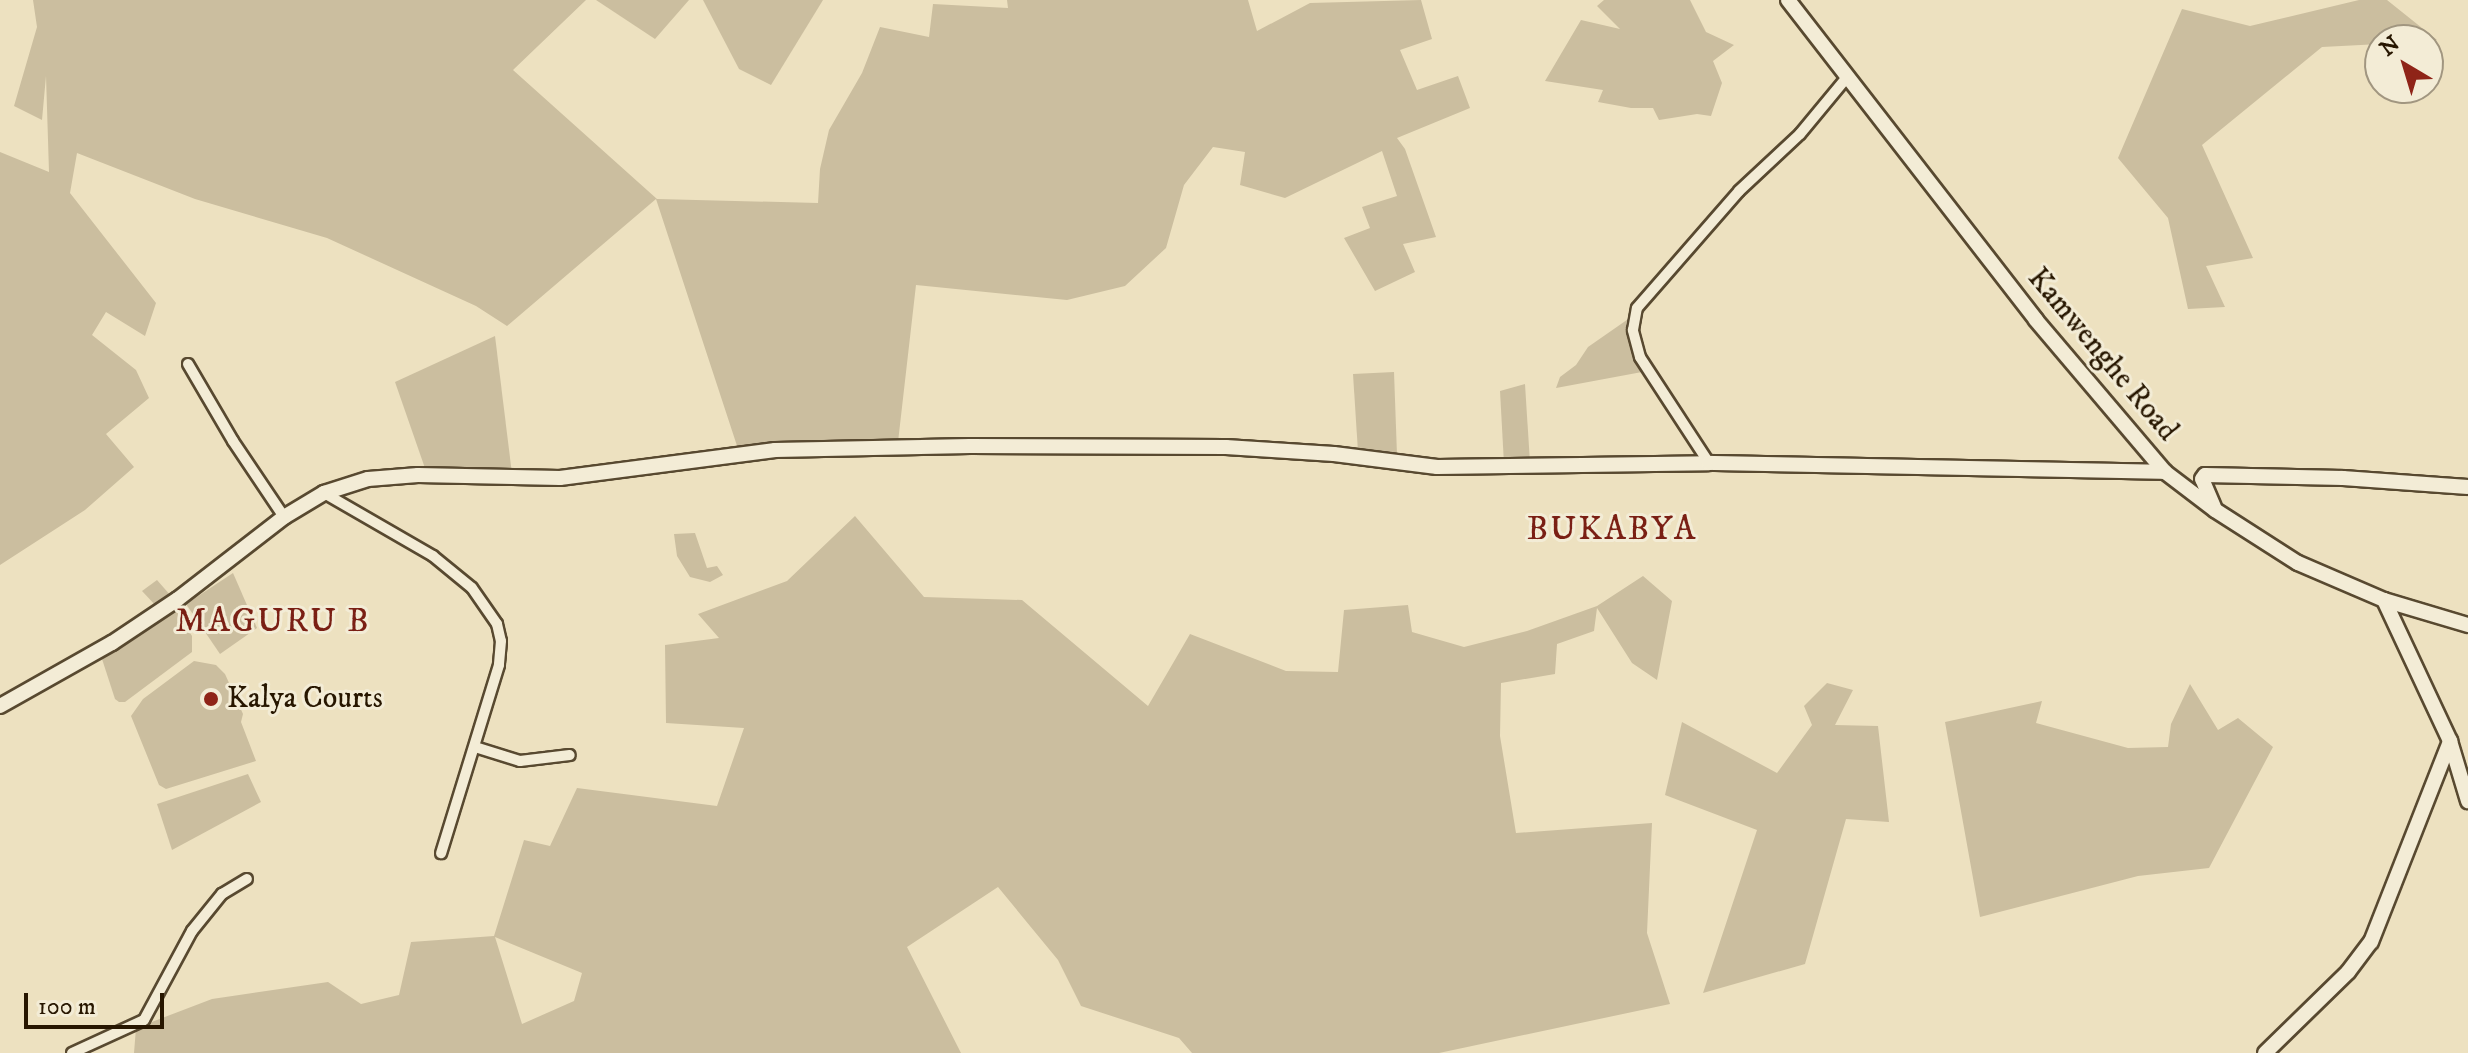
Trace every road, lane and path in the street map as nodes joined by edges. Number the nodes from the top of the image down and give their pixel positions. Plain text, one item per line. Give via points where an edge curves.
1 (1788, 0) edge
2 (1848, 76) junction
3 (188, 364) dead end
4 (1709, 463) junction
5 (2165, 472) junction
6 (2468, 487) edge
7 (324, 493) junction
8 (2215, 510) junction
9 (284, 517) junction
10 (2384, 600) junction
11 (2468, 625) edge
12 (0, 706) edge
13 (2450, 741) junction
14 (475, 747) junction
15 (570, 755) dead end
16 (2468, 801) edge
17 (441, 853) dead end
18 (247, 879) dead end
19 (72, 1053) edge
20 (2265, 1053) edge

1 - 2 street, Kamwenghe Road
2 - 4 street via 1637,308 1633,330 1640,357
2 - 5 street, Kamwenghe Road via 2036,320
3 - 9 street
4 - 5 street
4 - 7 street via 1437,467 1226,447 835,447 734,454 560,478 368,479
5 - 8 street, Kamwenghe Road
6 - 8 street via 2205,475
7 - 9 street
7 - 14 street via 433,556 486,605 501,641
8 - 10 street, Kamwenghe Road via 2298,563
9 - 12 street via 165,608
10 - 11 street, Kamwenghe Road
10 - 13 street
13 - 16 street
13 - 20 street via 2371,942 2348,972
14 - 15 street via 520,761
14 - 17 street
18 - 19 street via 222,894 192,931 144,1020

